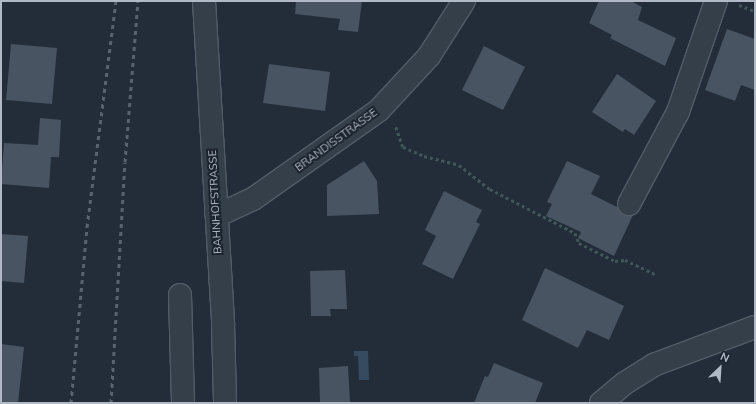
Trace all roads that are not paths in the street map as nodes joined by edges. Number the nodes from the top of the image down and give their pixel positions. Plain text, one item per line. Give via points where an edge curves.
1 (204, 1) edge
2 (464, 1) edge
3 (716, 1) edge
4 (629, 204) dead end
5 (216, 212) junction
6 (180, 295) dead end
7 (755, 328) edge
8 (183, 403) edge
9 (225, 403) edge
10 (602, 403) edge

1 - 5 street, BAHNHOFSTRASSE
2 - 5 street, BRANDISSTRASSE via 429,56 379,110 253,200 227,211
3 - 4 street via 678,112
5 - 9 street, BAHNHOFSTRASSE
6 - 8 street
7 - 10 street via 656,364 625,383

